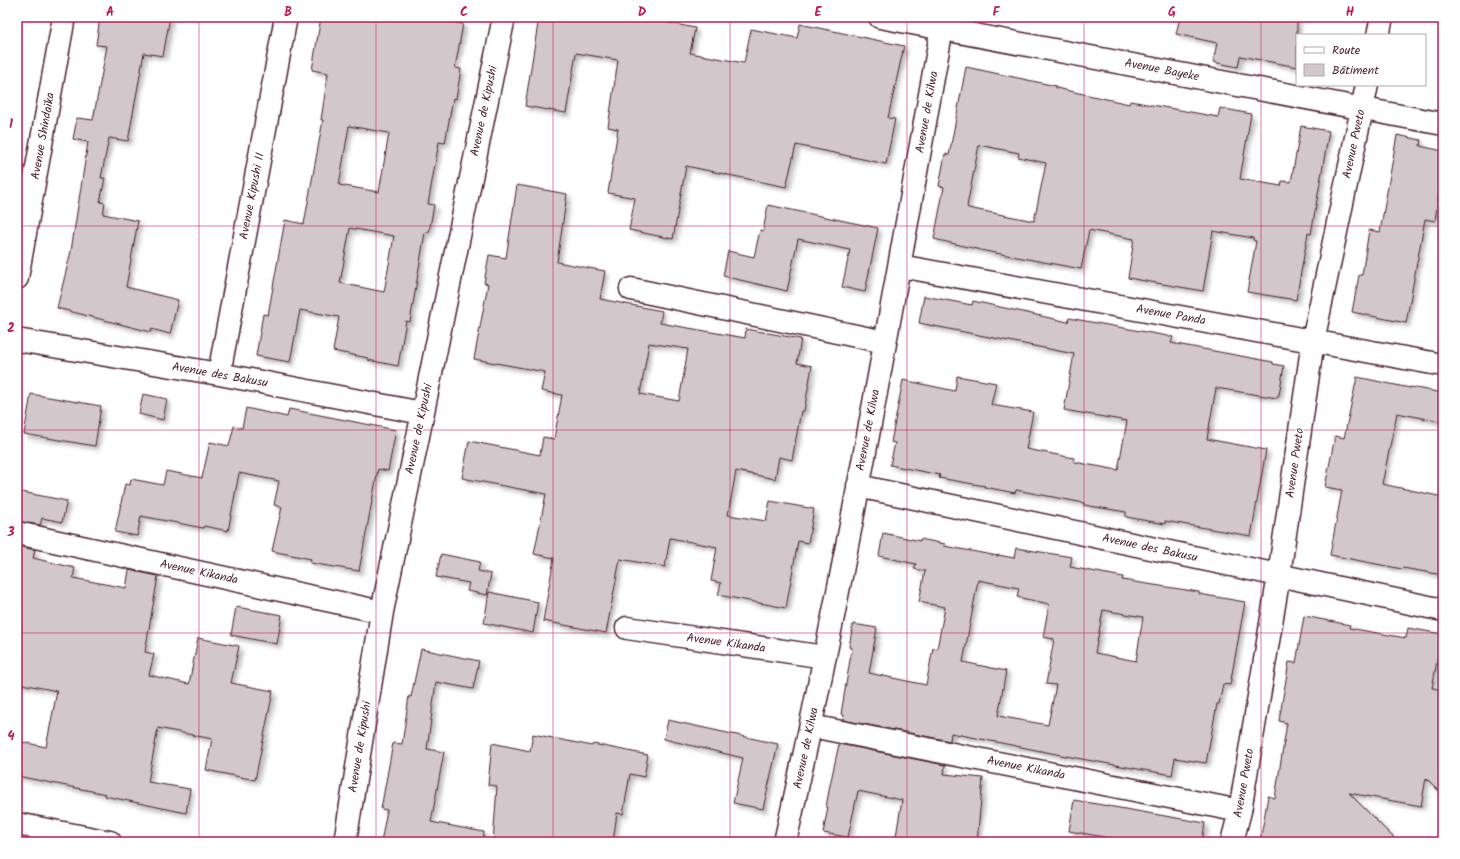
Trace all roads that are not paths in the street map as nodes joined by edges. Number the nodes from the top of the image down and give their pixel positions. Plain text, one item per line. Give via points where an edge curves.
1 (64, 17) edge
2 (286, 17) edge
3 (504, 17) edge
4 (880, 17) edge
5 (1382, 17) edge
6 (943, 23) edge
7 (1378, 34) edge
8 (1367, 86) edge
9 (1362, 108) junction
10 (1443, 124) edge
11 (900, 266) junction
12 (17, 278) edge
13 (630, 289) dead end
14 (17, 340) edge
15 (1313, 341) junction
16 (885, 342) junction
17 (1443, 365) edge
18 (219, 374) junction
19 (422, 413) junction
20 (858, 486) junction
21 (17, 533) edge
22 (1279, 575) junction
23 (1443, 610) edge
24 (382, 612) junction
25 (627, 628) dead end
26 (824, 657) junction
27 (811, 726) junction
28 (1240, 811) junction
29 (17, 824) edge
30 (110, 842) edge
31 (344, 842) edge
32 (785, 842) edge
33 (1232, 842) edge

1 - 12 street, Avenue Shindaïka
2 - 18 street, Avenue Kipushi II
3 - 19 street, Avenue de Kipushi
4 - 6 street, Avenue Bayeke
5 - 7 street
6 - 9 street, Avenue Bayeke
6 - 11 street, Avenue de Kilwa
8 - 9 street, Avenue Pweto
9 - 10 street, Avenue Bayeke
9 - 15 street, Avenue Pweto
11 - 15 street, Avenue Panda
11 - 16 street, Avenue de Kilwa
13 - 16 street
14 - 18 street, Avenue des Bakusu
15 - 17 street, Avenue Panda
15 - 22 street, Avenue Pweto
16 - 20 street, Avenue de Kilwa
18 - 19 street, Avenue des Bakusu
19 - 24 street, Avenue de Kipushi
20 - 22 street, Avenue des Bakusu
20 - 26 street, Avenue de Kilwa
21 - 24 street, Avenue Kikanda
22 - 23 street, Avenue des Bakusu
22 - 28 street, Avenue Pweto
24 - 31 street, Avenue de Kipushi
25 - 26 street, Avenue Kikanda
26 - 27 street, Avenue de Kilwa
27 - 28 street, Avenue Kikanda
27 - 32 street, Avenue de Kilwa
28 - 33 street, Avenue Pweto
29 - 30 street

